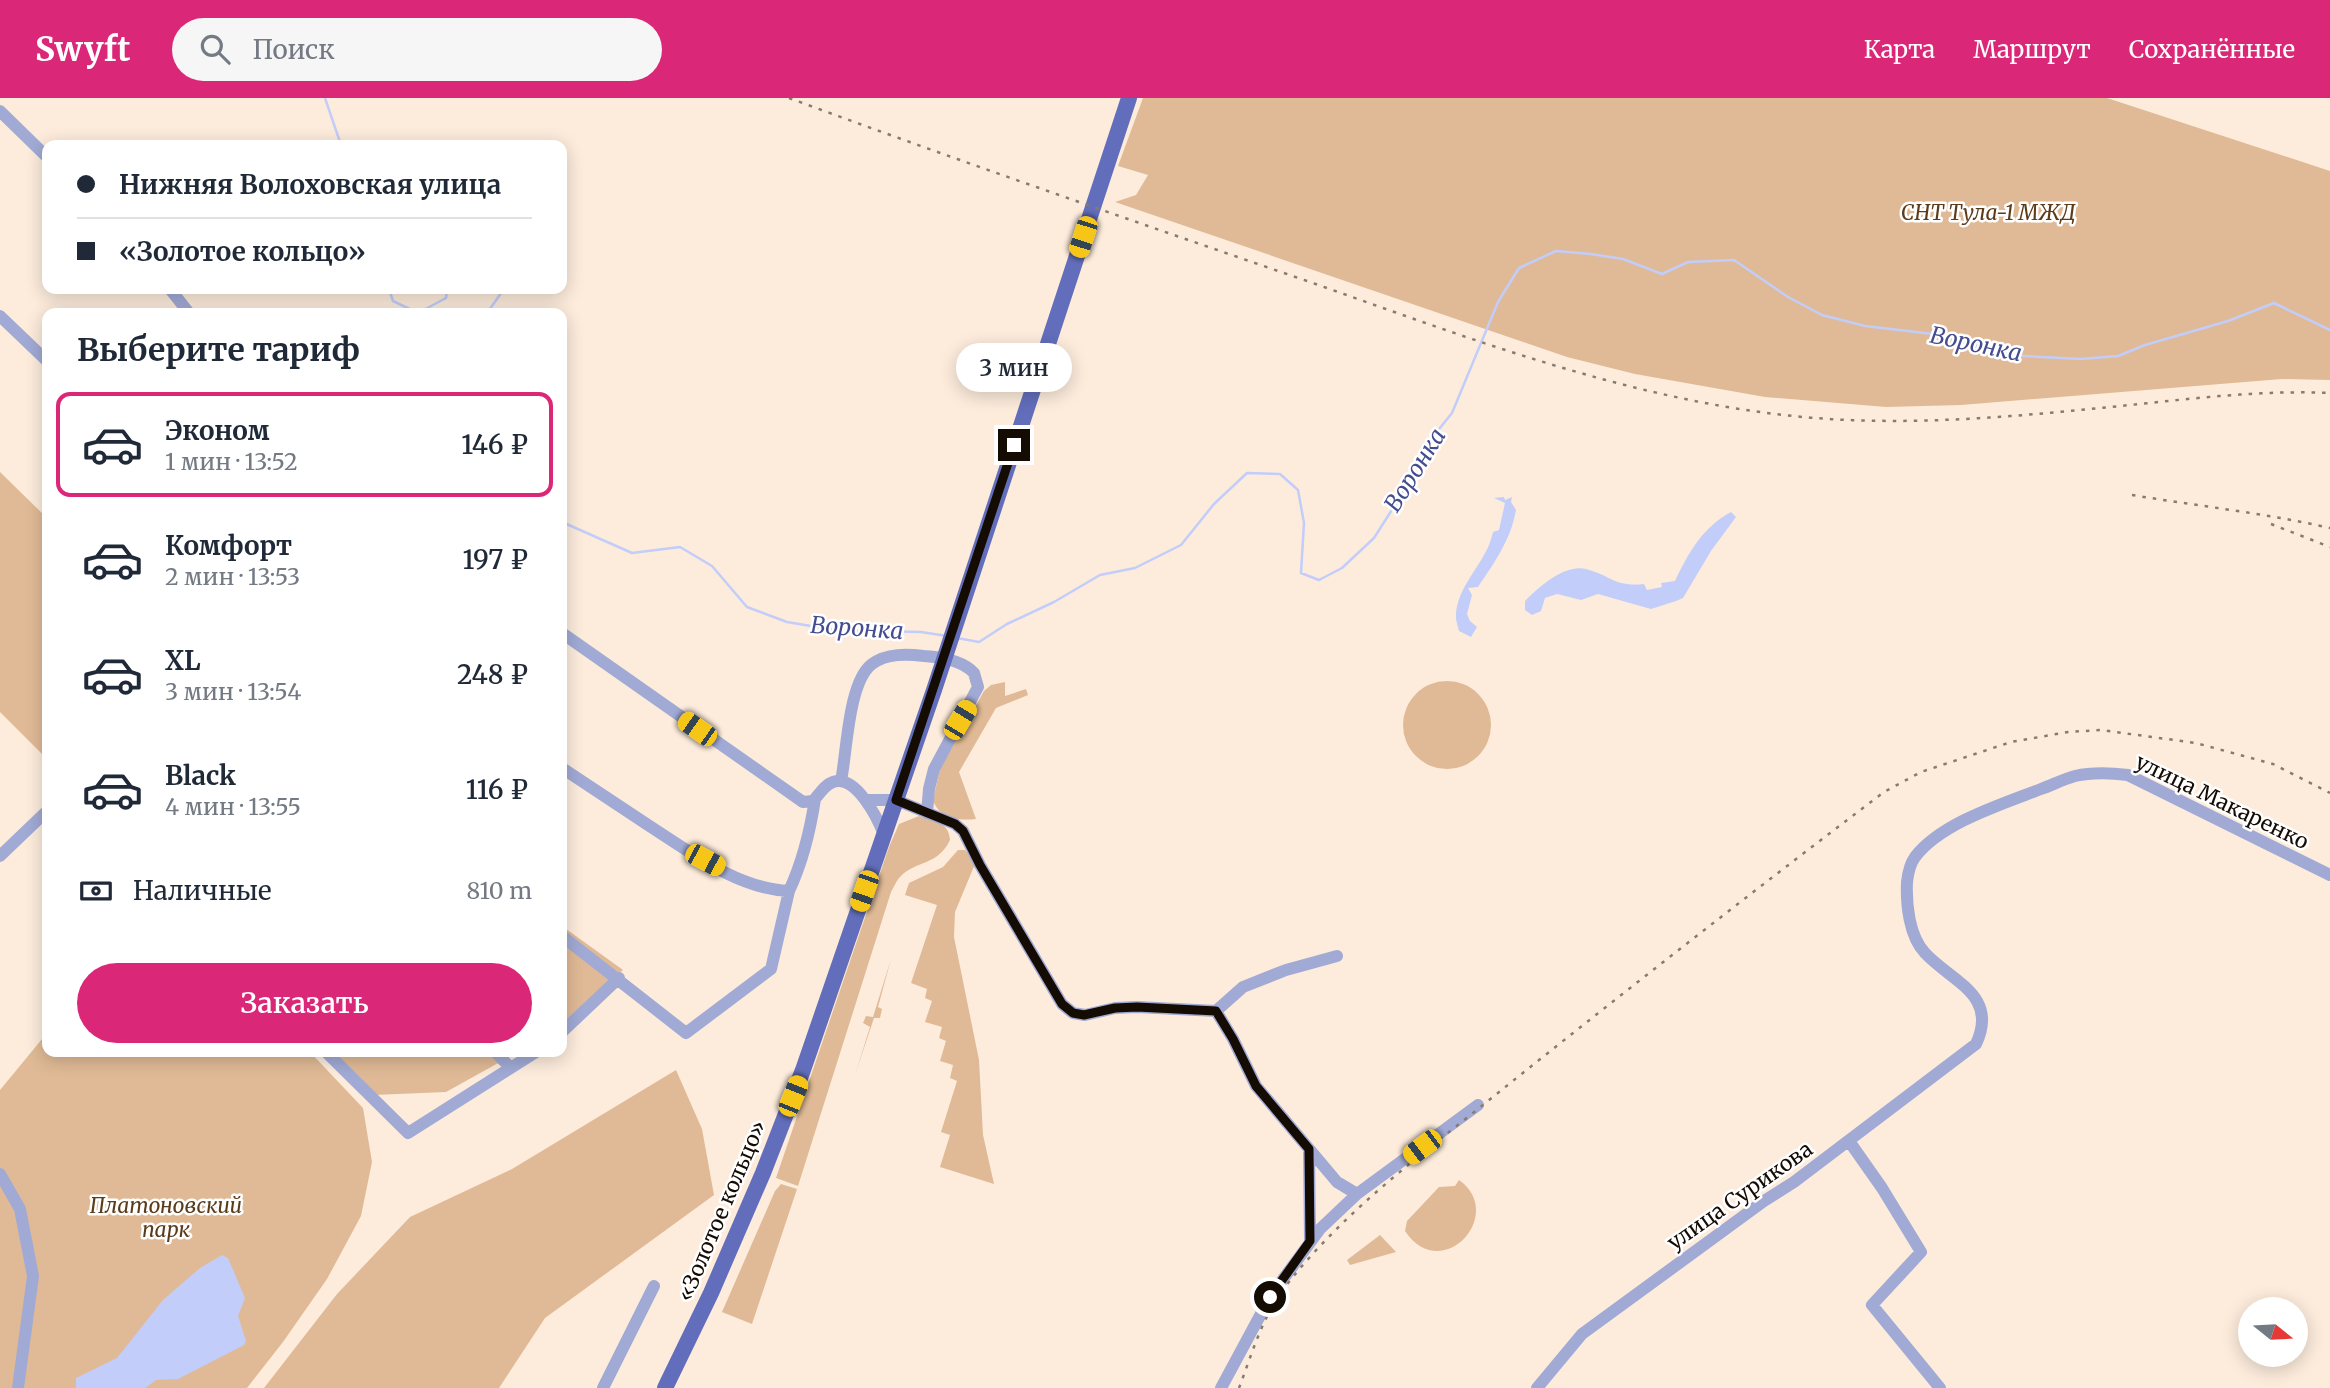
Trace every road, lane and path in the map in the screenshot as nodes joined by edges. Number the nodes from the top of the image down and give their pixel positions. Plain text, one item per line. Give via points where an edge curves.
1 (1129, 98) edge
2 (0, 111) edge
3 (42, 152) edge
4 (174, 294) edge
5 (185, 308) edge
6 (0, 316) edge
7 (42, 356) edge
8 (567, 637) edge
9 (567, 771) edge
10 (841, 781) junction
11 (815, 799) junction
12 (866, 800) junction
13 (896, 800) junction
14 (927, 813) junction
15 (42, 816) edge
16 (884, 835) junction
17 (0, 856) edge
18 (2330, 875) edge
19 (789, 891) junction
20 (567, 940) edge
21 (1337, 956) dead end
22 (619, 978) junction
23 (1216, 1011) junction
24 (567, 1027) edge
25 (1976, 1044) joint
26 (331, 1057) edge
27 (500, 1057) edge
28 (529, 1057) edge
29 (510, 1066) junction
30 (1478, 1105) dead end
31 (1849, 1141) junction
32 (1309, 1149) junction
33 (0, 1174) edge
34 (1357, 1194) junction
35 (1310, 1241) junction
36 (654, 1286) dead end
37 (18, 1388) edge
38 (603, 1388) edge
39 (665, 1388) edge
40 (1221, 1388) edge
41 (1537, 1388) edge
42 (1940, 1388) edge

1 - 13 main road, «Золотое кольцо»
2 - 3 street
4 - 5 street
6 - 7 street
8 - 11 street via 801,800
9 - 19 street via 741,880 772,891
10 - 11 street via 828,785
10 - 12 street
10 - 14 street via 854,698 867,668 885,657 903,655 958,663 974,673 978,687 934,769
11 - 19 street via 803,857
12 - 13 street
12 - 16 street
13 - 14 street
13 - 16 main road, «Золотое кольцо»
14 - 23 street via 963,831 1067,1009 1084,1015 1137,1007
15 - 17 street
16 - 39 main road, «Золотое кольцо» via 768,1160
18 - 25 street, улица Макаренко via 2128,775 2073,777 1985,811 1945,832 1916,856 1907,885 1914,934 1924,952 1961,982 1980,1009 1983,1021
19 - 22 street via 771,969 686,1033
20 - 22 street
21 - 23 street via 1243,988
22 - 24 street
23 - 32 street via 1256,1086
25 - 31 street, улица Сурикова
26 - 29 street via 408,1133
27 - 29 street
28 - 29 street
30 - 34 street
31 - 41 street, улица Сурикова via 1582,1334
31 - 42 street via 1921,1252 1872,1305
32 - 34 street via 1337,1182
32 - 35 street
33 - 37 street via 20,1209 33,1276
34 - 35 street
35 - 40 street via 1270,1297
36 - 38 street

